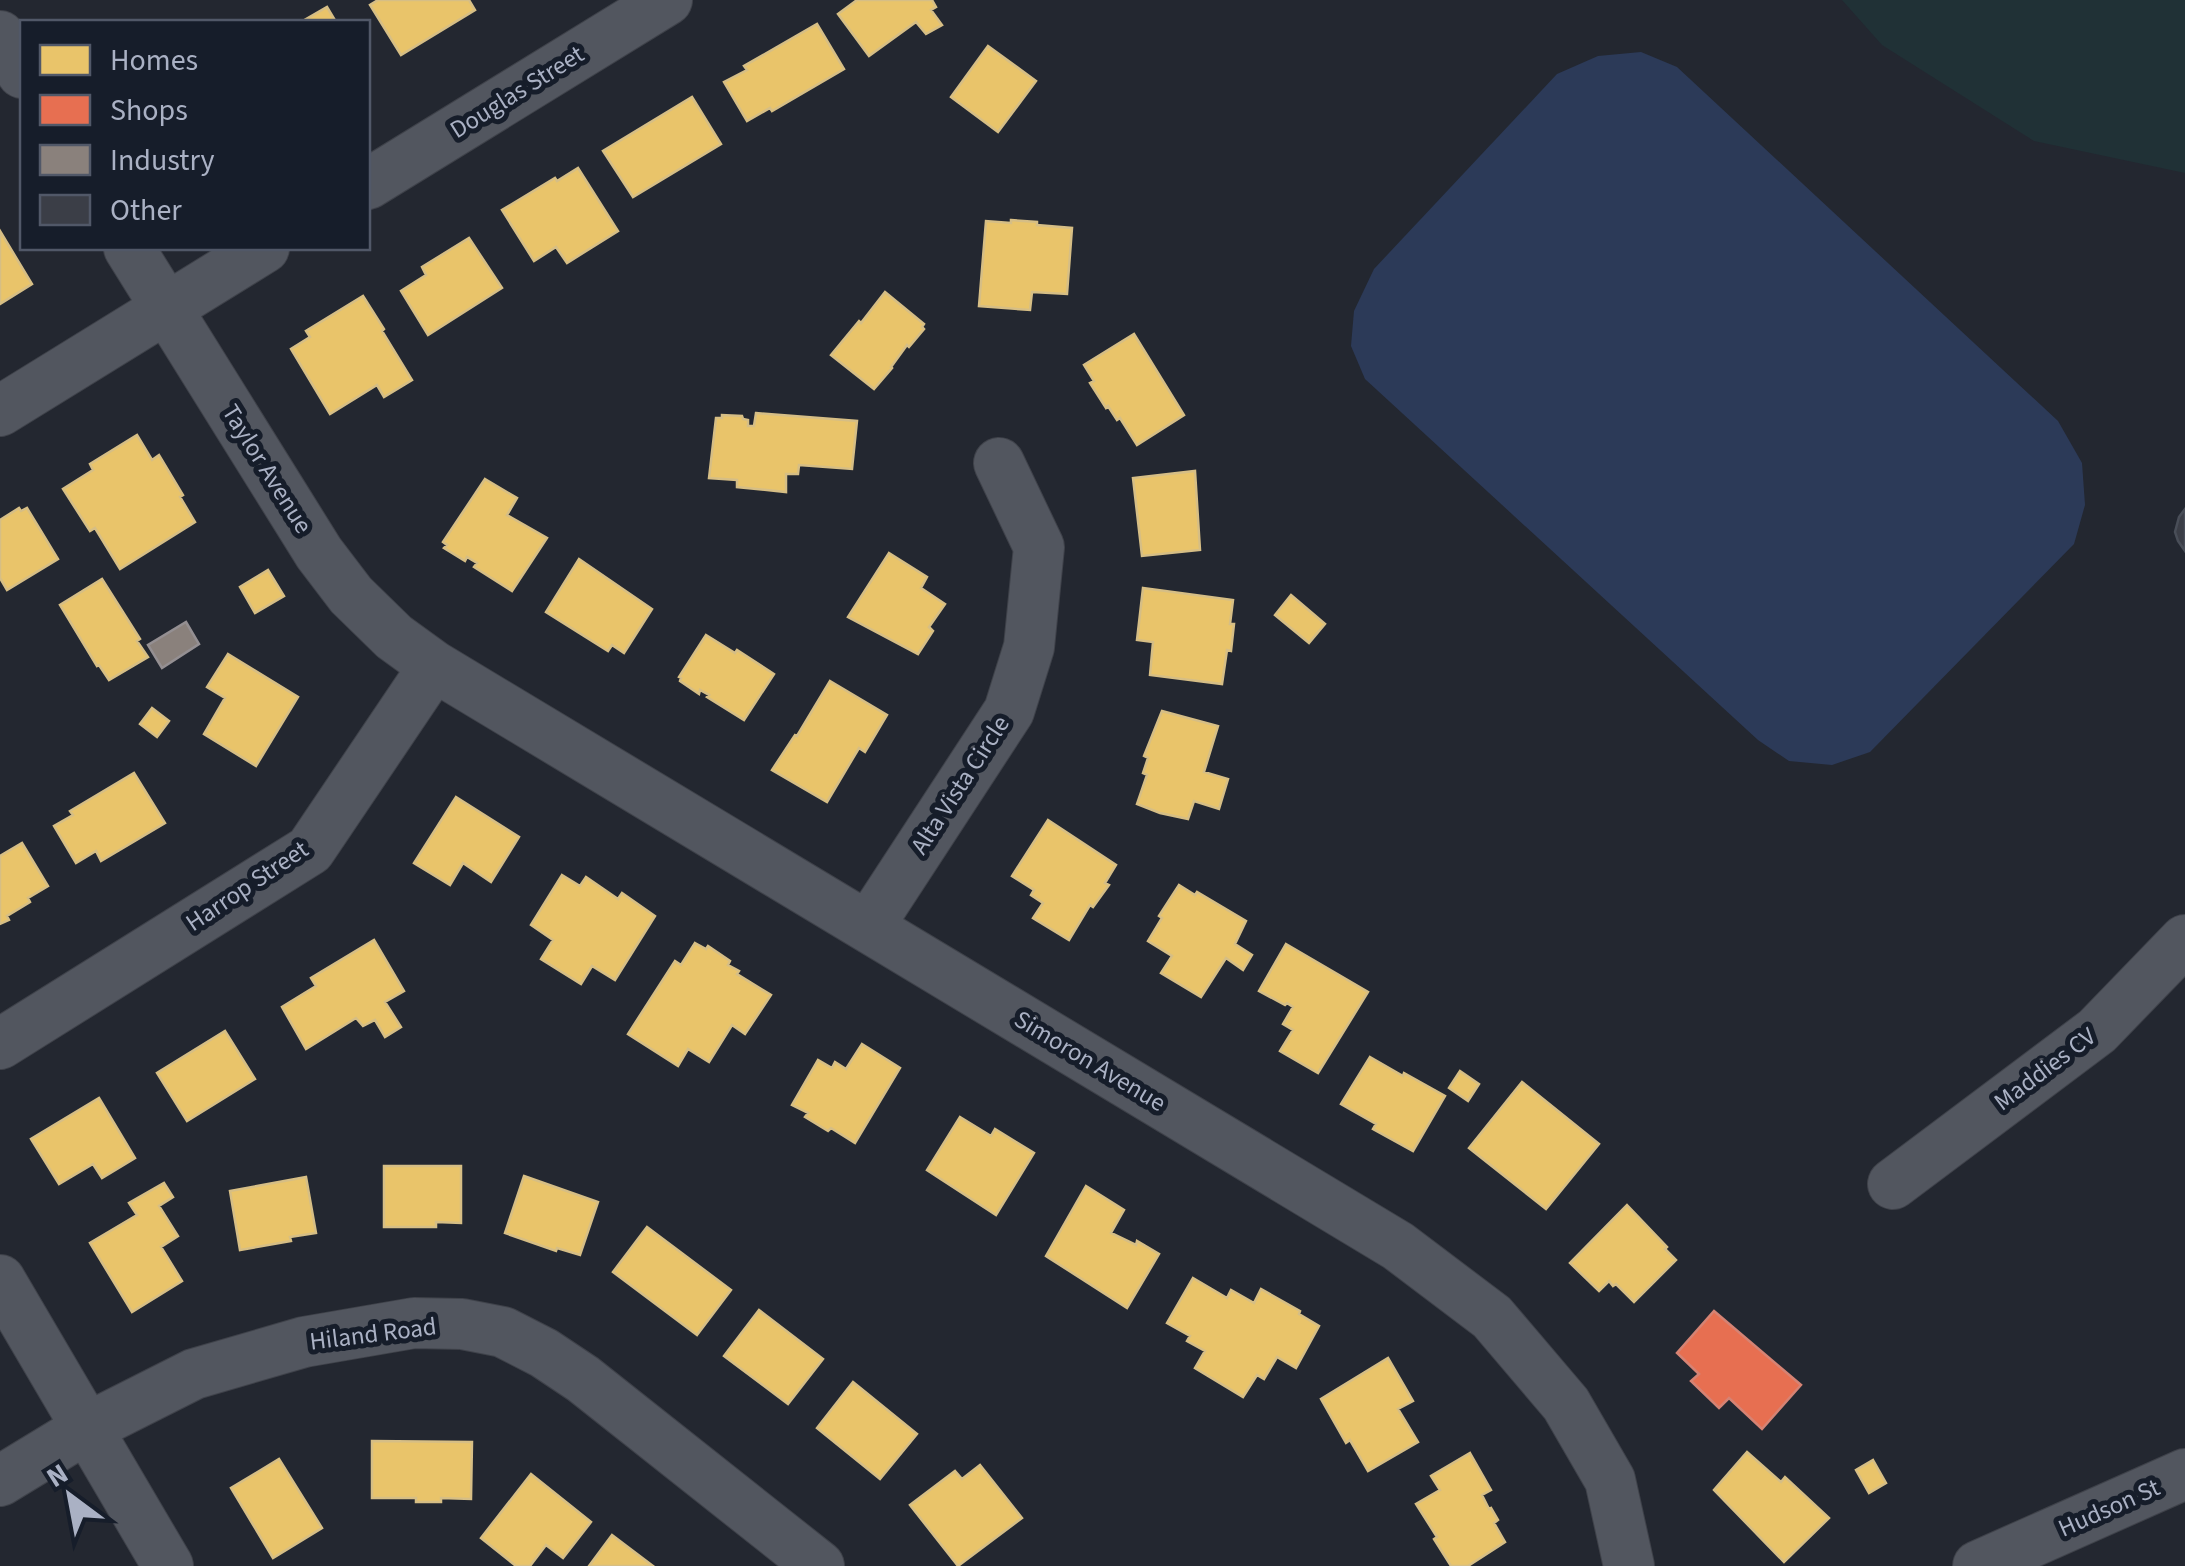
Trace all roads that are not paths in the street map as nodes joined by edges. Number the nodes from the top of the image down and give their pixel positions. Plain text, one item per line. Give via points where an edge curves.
1 (666, 0) edge
2 (0, 36) edge
3 (20, 70) edge
4 (370, 183) edge
5 (130, 250) edge
6 (261, 250) edge
7 (166, 308) junction
8 (0, 411) edge
9 (999, 463) dead end
10 (434, 666) junction
11 (868, 927) junction
12 (2185, 940) edge
13 (0, 1044) edge
14 (1893, 1184) dead end
15 (0, 1280) edge
16 (88, 1428) junction
17 (2185, 1474) edge
18 (0, 1480) edge
19 (1629, 1565) edge
20 (168, 1566) edge
21 (819, 1566) edge
22 (1978, 1566) edge

1 - 4 street, Douglas Street
2 - 3 street
5 - 7 street, Taylor Avenue
6 - 7 street
7 - 8 street
7 - 10 street, Taylor Avenue via 330,567 394,638
9 - 11 street, Alta Vista Circle via 1039,547 1029,647 1009,710
10 - 11 street, Simoron Avenue
10 - 13 street, Harrop Street via 310,850
11 - 19 street, Simoron Avenue via 1398,1246 1492,1317 1566,1404 1610,1480
12 - 14 street, Maddies CV via 2097,1030
15 - 16 street
16 - 18 street, Hiland Road
16 - 20 street
16 - 21 street, Hiland Road via 194,1374 304,1342 414,1323 462,1324 503,1332 544,1353
17 - 22 street, Hudson St

